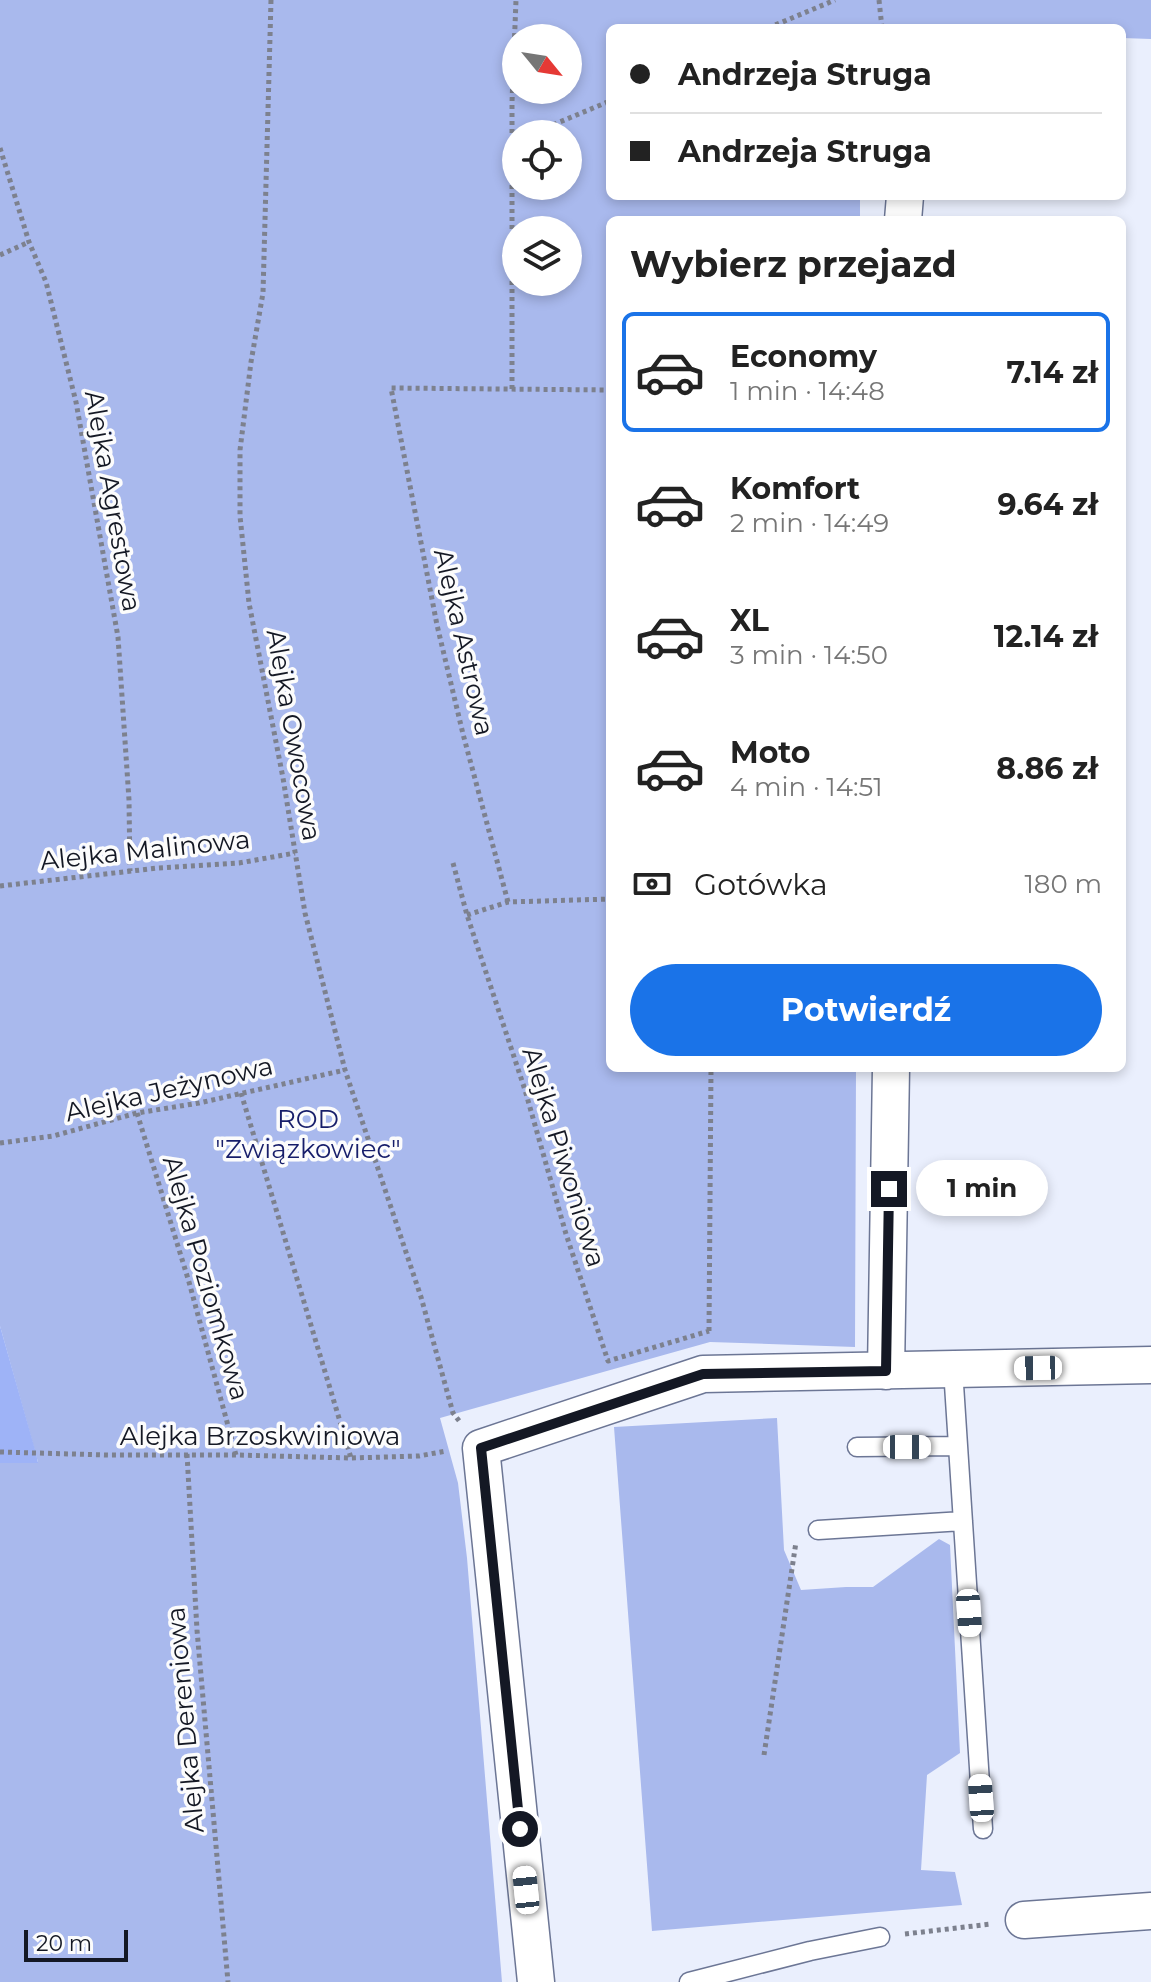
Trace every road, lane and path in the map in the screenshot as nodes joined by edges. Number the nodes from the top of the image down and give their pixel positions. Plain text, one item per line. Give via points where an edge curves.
1 (271, 0) edge
2 (516, 0) edge
3 (835, 0) edge
4 (879, 0) edge
5 (778, 24) edge
6 (882, 24) edge
7 (606, 103) edge
8 (514, 120) edge
9 (565, 120) edge
10 (0, 148) edge
11 (514, 200) edge
12 (29, 242) junction
13 (0, 255) edge
14 (512, 389) junction
15 (606, 390) edge
16 (295, 853) junction
17 (453, 863) dead end
18 (130, 871) junction
19 (0, 886) edge
20 (606, 899) edge
21 (508, 902) junction
22 (467, 915) junction
23 (345, 1070) junction
24 (711, 1072) edge
25 (891, 1072) edge
26 (241, 1093) junction
27 (137, 1113) junction
28 (0, 1143) edge
29 (1151, 1365) edge
30 (953, 1369) junction
31 (886, 1371) junction
32 (958, 1446) junction
33 (857, 1447) dead end
34 (0, 1452) edge
35 (187, 1454) junction
36 (481, 1454) junction
37 (236, 1455) junction
38 (351, 1458) junction
39 (963, 1521) junction
40 (818, 1530) joint
41 (764, 1755) dead end
42 (983, 1829) dead end
43 (1151, 1911) edge
44 (1024, 1920) joint
45 (880, 1937) joint
46 (228, 1982) edge
47 (536, 1982) edge
48 (689, 1982) edge

1 - 16 path, Alejka Owocowa via 263,293 240,450 240,516 249,603
2 - 8 path
3 - 5 path
4 - 6 path
7 - 9 path
10 - 12 path, Alejka Agrestowa
11 - 14 path
12 - 13 path
12 - 18 path, Alejka Agrestowa via 46,282 76,402 118,637
14 - 15 path
14 - 21 path, Alejka Astrowa via 391,388 437,625
16 - 18 path, Alejka Malinowa
16 - 23 path, Alejka Owocowa
17 - 22 path, Alejka Piwoniowa
18 - 19 path, Alejka Malinowa
20 - 21 path
21 - 22 path
22 - 24 path, Alejka Piwoniowa via 608,1361 710,1328
23 - 26 path, Alejka Jeżynowa
23 - 36 path, Alejka Owocowa via 421,1297 453,1413
25 - 31 street
26 - 27 path, Alejka Jeżynowa
26 - 38 path
27 - 28 path, Alejka Jeżynowa via 53,1136
27 - 37 path, Alejka Poziomkowa
29 - 30 street
30 - 31 street
30 - 32 lane
31 - 36 street via 703,1374
32 - 33 lane
32 - 39 lane
34 - 35 path, Alejka Brzoskwiniowa
35 - 37 path, Alejka Brzoskwiniowa
35 - 46 path, Alejka Dereniowa
36 - 38 path, Alejka Brzoskwiniowa via 447,1451
36 - 47 street
37 - 38 path, Alejka Brzoskwiniowa
39 - 40 lane
39 - 42 lane
40 - 41 path via 797,1530
43 - 44 street
44 - 45 path
45 - 48 lane

